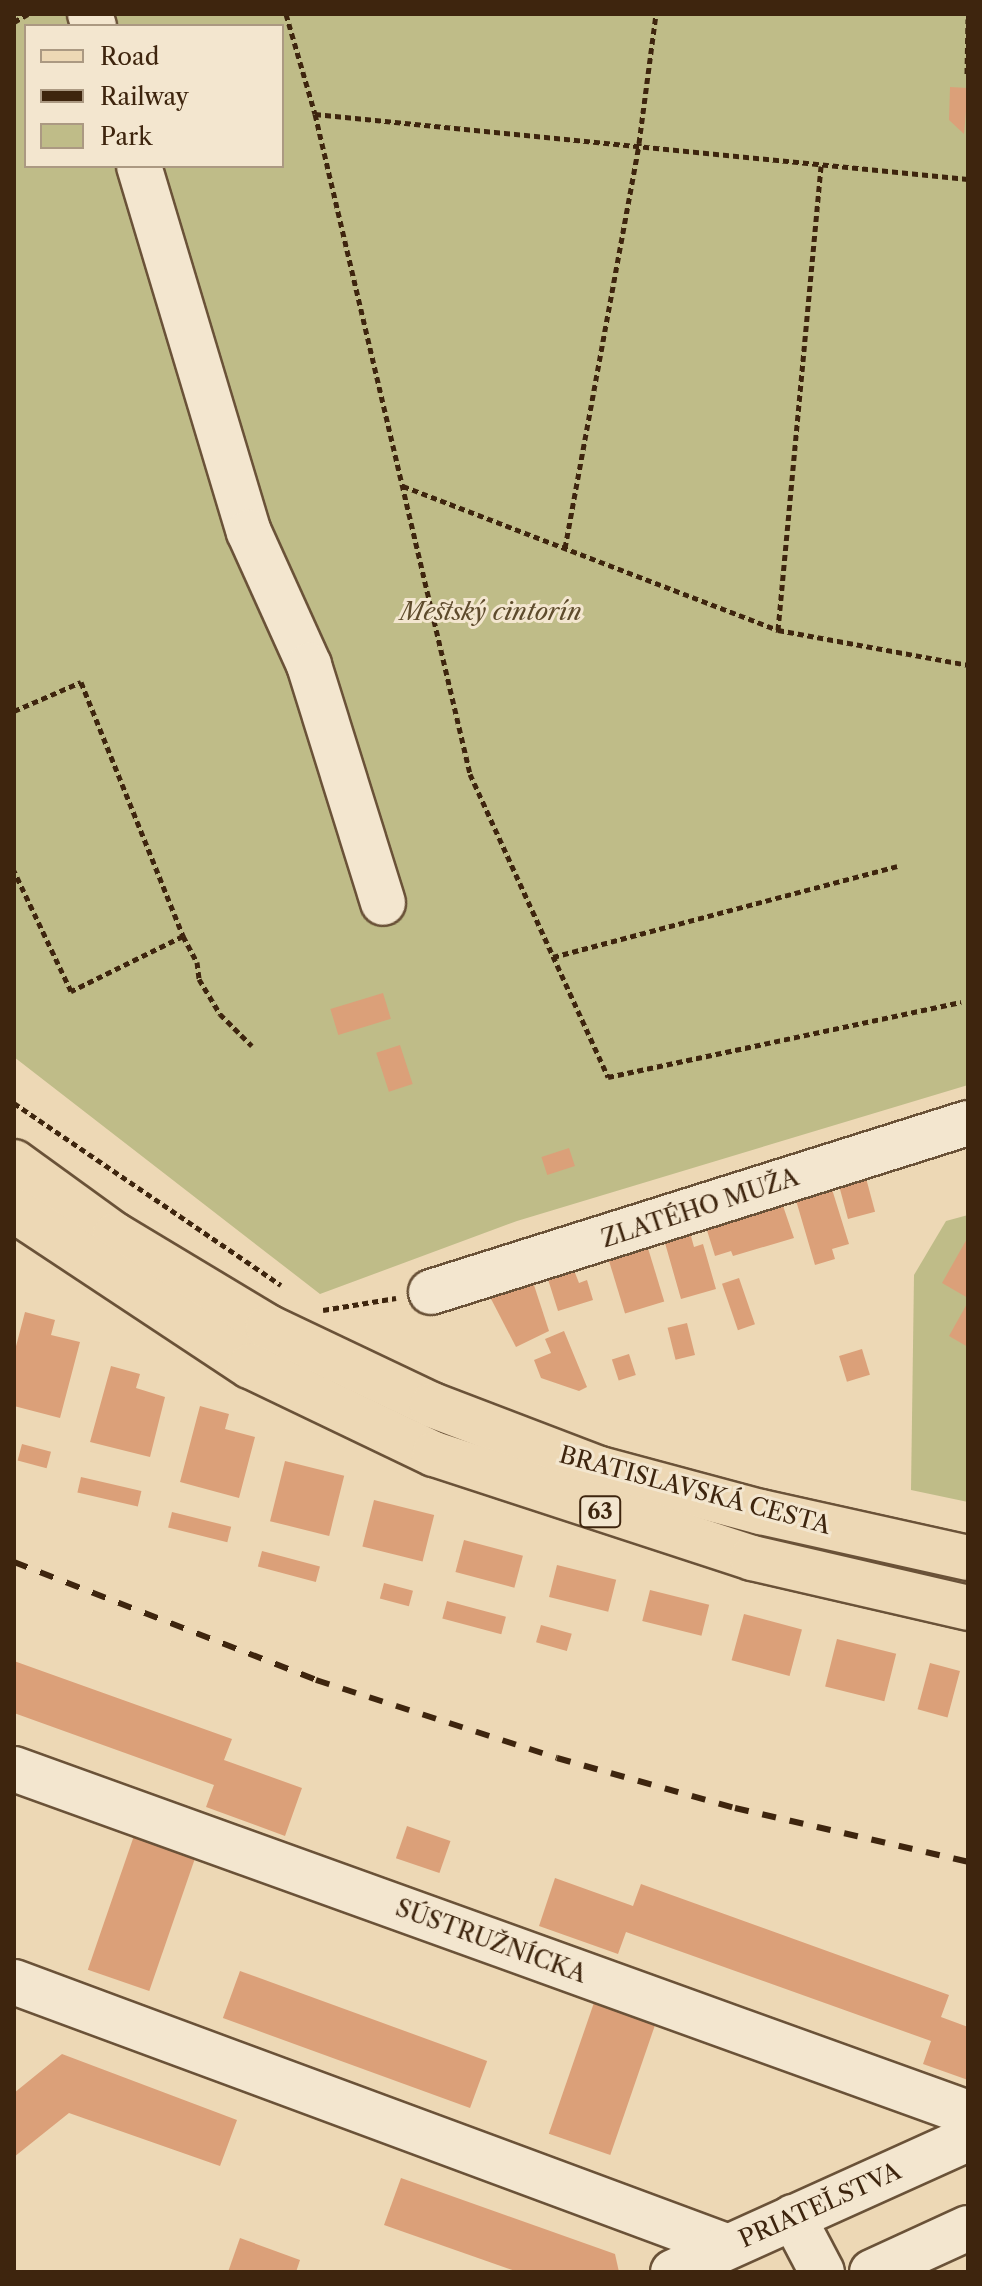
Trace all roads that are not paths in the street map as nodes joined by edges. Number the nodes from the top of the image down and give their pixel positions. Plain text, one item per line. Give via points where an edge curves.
1 (140, 168) edge
2 (383, 903) dead end
3 (968, 1123) edge
4 (14, 1162) edge
5 (14, 1210) edge
6 (431, 1292) road end
7 (968, 1558) edge
8 (968, 1608) edge
9 (14, 1769) edge
10 (14, 1982) edge
11 (968, 2113) edge
12 (968, 2139) edge
13 (793, 2217) junction
14 (968, 2228) edge
15 (726, 2259) edge
16 (673, 2272) edge
17 (822, 2272) edge
18 (872, 2272) edge

1 - 2 street via 249,532 309,665
3 - 6 street, ZLATÉHO MUŽA
4 - 7 main road, BRATISLAVSKÁ CESTA / 63 via 115,1235 268,1327 432,1405 600,1469
5 - 8 main road, BRATISLAVSKÁ CESTA / 63 via 250,1366 434,1454 752,1558
9 - 11 street, SÚSTRUŽNÍCKA
10 - 15 street
12 - 13 street, PRIATEĽSTVA
13 - 15 street, PRIATEĽSTVA
13 - 17 street
14 - 18 street
15 - 16 street, PRIATEĽSTVA

